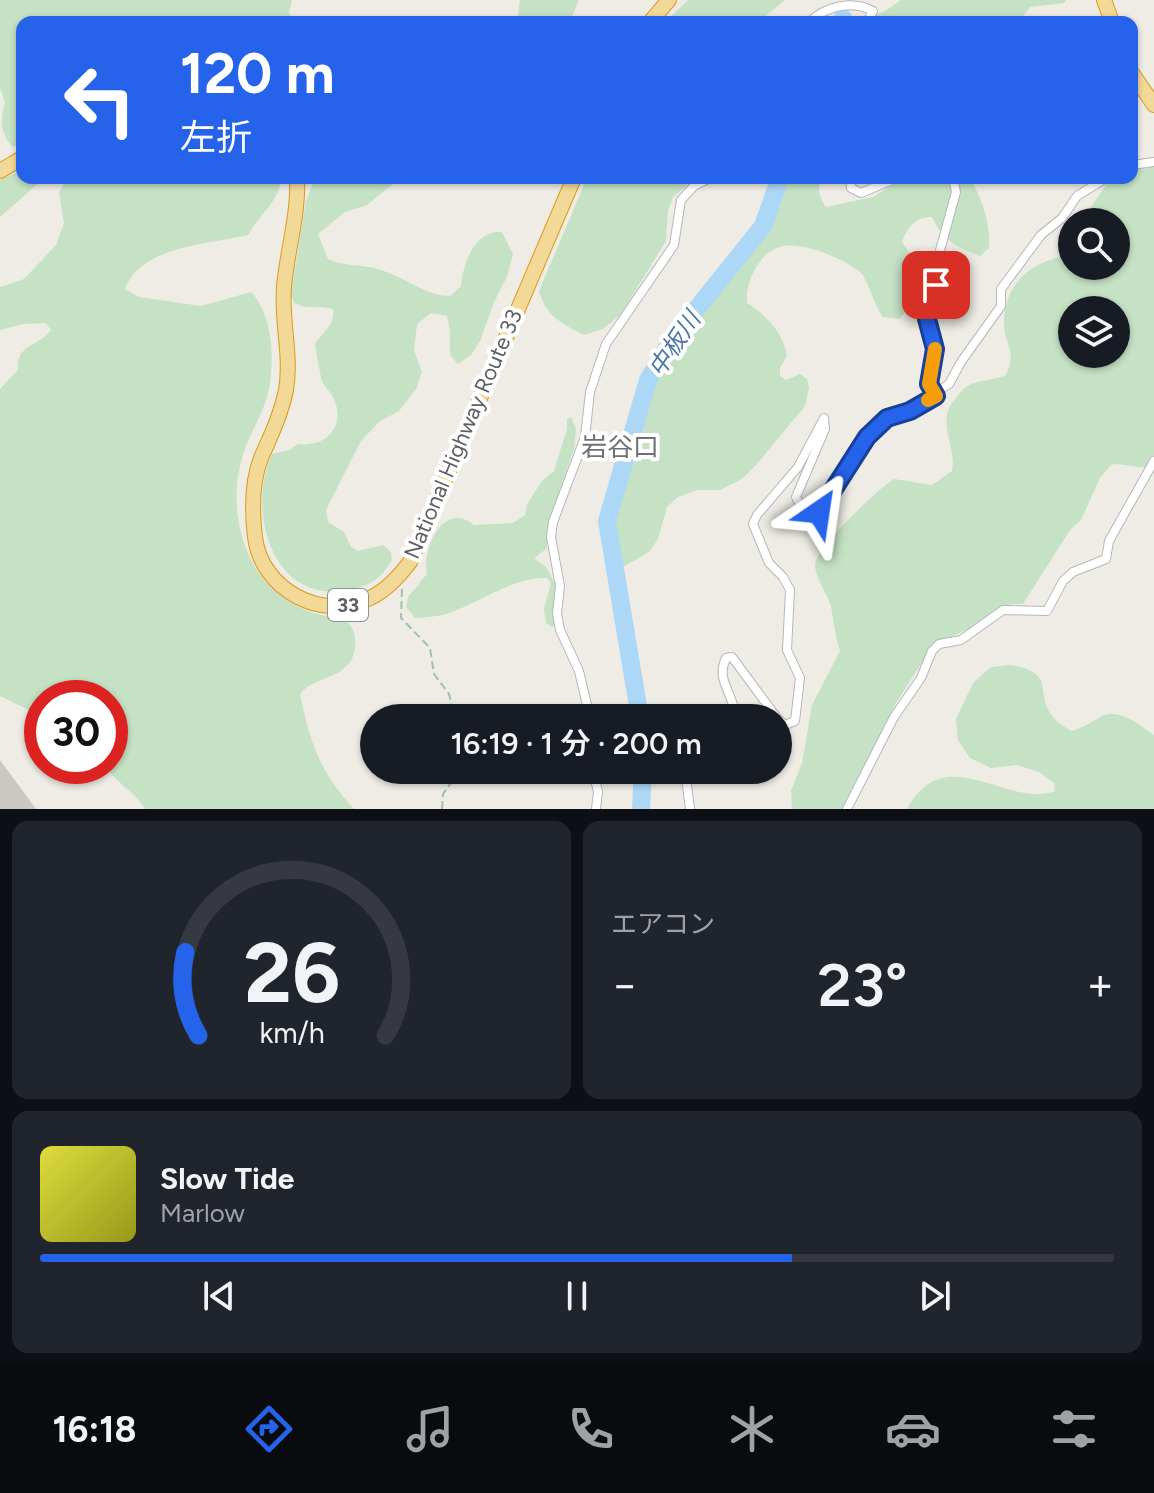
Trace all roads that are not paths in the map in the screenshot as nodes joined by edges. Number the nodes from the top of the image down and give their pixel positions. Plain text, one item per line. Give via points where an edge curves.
1 (669, 0) edge
2 (655, 16) edge
3 (817, 16) edge
4 (870, 16) edge
5 (1138, 82) edge
6 (1154, 105) edge
7 (296, 184) edge
8 (571, 184) edge
9 (698, 184) edge
10 (851, 184) edge
11 (883, 184) edge
12 (954, 184) edge
13 (1096, 184) edge
14 (936, 396) junction
15 (1154, 461) edge
16 (587, 704) edge
17 (733, 704) edge
18 (767, 704) edge
19 (792, 722) edge
20 (596, 784) edge
21 (687, 784) edge
22 (596, 809) edge
23 (690, 809) edge
24 (847, 809) edge

1 - 2 highway
3 - 4 street via 827,8 862,4 873,11
5 - 6 highway
7 - 8 highway, National Highway Route 33 / 33 via 284,288 290,364 281,416 256,478 255,539 276,581 301,600 341,606 368,600 398,577 421,540
9 - 16 street via 681,200 674,245 606,344 590,392 585,437 553,522 560,586 557,614
10 - 11 street via 861,193
12 - 14 street via 927,319 935,349 929,384
13 - 14 street via 1077,196 1041,235 1001,289 1001,306
14 - 19 street via 887,418 867,437 812,517 805,515 796,497 825,429 824,418 798,467 753,524 769,563 790,590 787,650 800,678
15 - 24 street via 1109,541 1106,559 1073,572 1047,611 1003,610 961,640 939,644 932,651
17 - 18 street via 721,669 732,657
20 - 22 street
21 - 23 street

